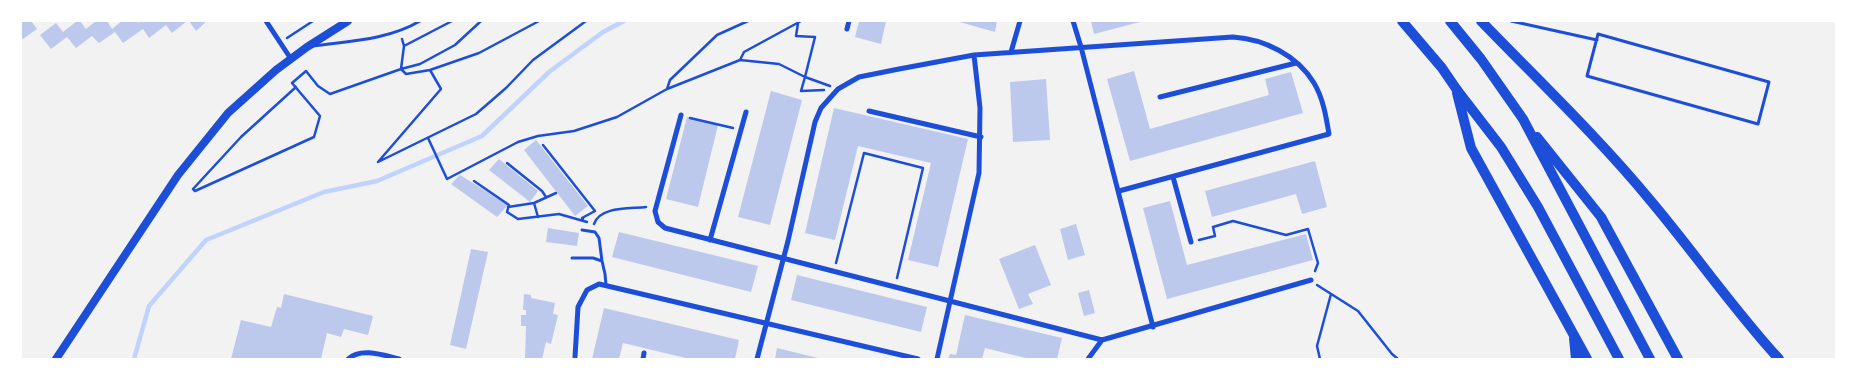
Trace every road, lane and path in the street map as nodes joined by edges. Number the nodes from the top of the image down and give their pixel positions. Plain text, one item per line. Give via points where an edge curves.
1 (266, 21) edge
2 (313, 21) edge
3 (348, 21) edge
4 (420, 21) edge
5 (452, 21) edge
6 (481, 21) edge
7 (539, 21) edge
8 (586, 21) edge
9 (748, 21) edge
10 (850, 21) edge
11 (1020, 21) edge
12 (1073, 21) edge
13 (1402, 21) edge
14 (1450, 21) edge
15 (1481, 21) edge
16 (1511, 21) edge
17 (799, 22) edge
18 (847, 29) dead end
19 (1597, 40) junction
20 (280, 43) junction
21 (307, 47) junction
22 (1081, 47) junction
23 (1011, 52) junction
24 (974, 55) junction
25 (291, 58) junction
26 (740, 60) junction
27 (1296, 63) junction
28 (402, 69) junction
29 (430, 70) junction
30 (805, 77) junction
31 (296, 87) junction
32 (667, 89) junction
33 (838, 89) junction
34 (1456, 90) junction
35 (1160, 97) dead end
36 (869, 111) dead end
37 (746, 112) dead end
38 (681, 115) joint
39 (1523, 119) junction
40 (741, 130) junction
41 (981, 137) junction
42 (428, 138) junction
43 (543, 145) dead end
44 (507, 163) dead end
45 (1173, 177) junction
46 (474, 181) dead end
47 (1119, 191) junction
48 (556, 193) dead end
49 (546, 197) junction
50 (534, 203) junction
51 (656, 206) junction
52 (508, 207) junction
53 (538, 217) junction
54 (583, 219) junction
55 (582, 230) dead end
56 (710, 240) junction
57 (1191, 242) joint
58 (572, 258) dead end
59 (782, 258) junction
60 (602, 261) junction
61 (834, 271) junction
62 (1311, 280) junction
63 (606, 286) junction
64 (895, 286) junction
65 (1331, 294) junction
66 (951, 301) junction
67 (766, 323) junction
68 (1153, 327) junction
69 (1573, 332) junction
70 (1102, 340) junction
71 (574, 357) dead end
72 (56, 359) edge
73 (348, 359) edge
74 (399, 359) edge
75 (757, 359) edge
76 (918, 359) edge
77 (937, 359) edge
78 (1088, 359) edge
79 (1320, 359) edge
80 (1398, 359) edge
81 (1576, 359) edge
82 (1587, 359) edge
83 (1619, 359) edge
84 (1650, 359) edge
85 (1678, 359) edge
86 (1779, 359) edge

1 - 20 street
2 - 20 path
3 - 21 street
4 - 21 lane via 388,35
5 - 28 path via 404,46
6 - 28 path via 456,45 420,64
7 - 29 path via 479,53
8 - 42 path via 533,60 476,114
9 - 32 path via 716,35 670,80
10 - 18 street
11 - 23 street
12 - 22 street
13 - 34 highway via 1442,68
14 - 39 highway
15 - 86 highway via 1637,184
16 - 19 lane
17 - 26 path via 744,52
17 - 30 path via 796,36 815,37
19 - 19 lane via 1587,76 1758,124 1769,82 1598,34
20 - 25 street
21 - 25 street
22 - 23 street
22 - 27 street via 1243,38 1268,45
22 - 47 street
23 - 24 street
24 - 33 street via 871,74
24 - 41 street
25 - 72 street via 228,114 178,175
26 - 30 path via 780,64
26 - 32 path
27 - 35 street
27 - 45 street via 1310,77 1320,95 1328,134
28 - 29 path via 406,74
28 - 31 path via 330,94 318,86 306,71 292,83
29 - 42 path via 441,89 378,162
30 - 33 path
30 - 33 path via 801,92
31 - 31 path via 320,116 314,137 195,191 193,188 241,137
32 - 42 path via 617,117 574,131 518,142 448,178
33 - 59 street via 821,108 815,122
34 - 69 highway via 1471,148
34 - 83 highway via 1501,147 1538,207
36 - 41 street
37 - 40 street
38 - 40 path
38 - 51 street
39 - 84 highway
39 - 85 highway via 1601,217
40 - 56 street
41 - 66 street via 979,173
43 - 54 path via 595,211
44 - 49 path
45 - 47 street
45 - 57 street
46 - 52 path
47 - 68 street
48 - 49 path
49 - 50 path
50 - 52 path
50 - 53 path
51 - 54 path via 604,211 596,218 593,228
51 - 56 street via 656,218 664,228
52 - 53 path via 507,212 518,218
53 - 54 path via 560,214
55 - 60 lane via 595,232
56 - 59 street
57 - 62 path via 1215,236 1213,227 1233,221 1286,234 1308,229 1318,263
58 - 60 lane
59 - 61 street
59 - 67 street
60 - 63 lane
61 - 64 street
61 - 64 path via 864,153 923,168
62 - 65 path
62 - 68 street
63 - 67 street
63 - 71 street via 599,284 587,290 578,307
64 - 66 street
65 - 79 path via 1317,346
65 - 80 path via 1358,311
66 - 70 street
66 - 77 street
67 - 75 street
67 - 76 street
68 - 70 street
69 - 81 highway
69 - 82 highway
70 - 78 street
73 - 74 street via 370,352

